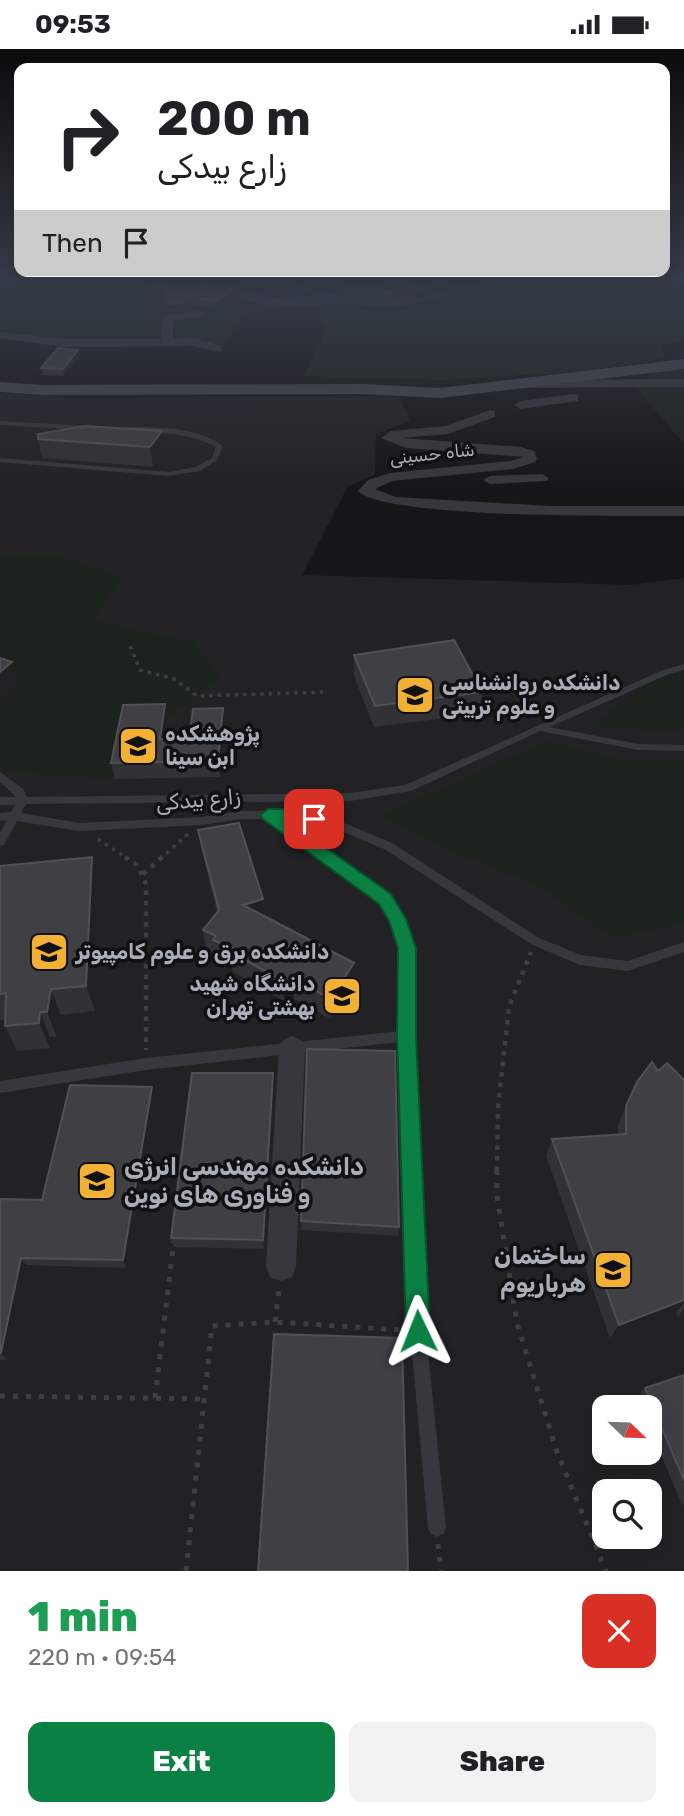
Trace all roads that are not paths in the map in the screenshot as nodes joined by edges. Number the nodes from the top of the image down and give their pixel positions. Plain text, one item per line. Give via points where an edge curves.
1 (211, 347) edge
2 (217, 349) dead end
3 (684, 362) edge
4 (0, 382) edge
5 (521, 382) junction
6 (684, 383) edge
7 (632, 384) junction
8 (0, 387) edge
9 (169, 388) junction
10 (520, 405) dead end
11 (490, 414) dead end
12 (0, 423) edge
13 (100, 428) edge
14 (111, 429) edge
15 (0, 460) edge
16 (542, 478) dead end
17 (373, 482) junction
18 (684, 511) edge
19 (684, 667) edge
20 (539, 727) junction
21 (684, 748) edge
22 (0, 775) edge
23 (0, 800) edge
24 (23, 800) junction
25 (268, 815) junction
26 (13, 816) junction
27 (0, 817) edge
28 (0, 842) edge
29 (684, 947) edge
30 (406, 1036) junction
31 (292, 1048) junction
32 (0, 1087) edge
33 (281, 1266) road end
34 (437, 1528) road end

1 - 2 street
3 - 5 street
4 - 9 street
5 - 7 street
5 - 9 street via 440,393
6 - 7 street
7 - 10 street via 619,391
8 - 9 street
11 - 17 street, شاه حسینی via 447,430 388,438 406,444 522,451 530,459
12 - 13 lane
14 - 15 lane via 164,429 202,435 220,446 215,459 197,469 169,474
16 - 17 street
17 - 18 street, شاه حسینی via 365,491 394,501 562,511
19 - 20 lane, زارع بیدکی
20 - 21 lane via 653,749
20 - 24 lane, زارع بیدکی via 407,788 350,797
22 - 24 lane
23 - 24 lane, زارع بیدکی
24 - 26 lane
25 - 26 lane, زارع بیدکی via 79,827
25 - 29 lane, زارع بیدکی via 331,822 388,846 535,941 580,960 628,966
25 - 30 lane via 385,899 407,948
26 - 27 lane, زارع بیدکی
26 - 28 lane
30 - 31 lane
30 - 34 lane via 418,1331
31 - 32 lane
31 - 33 street

